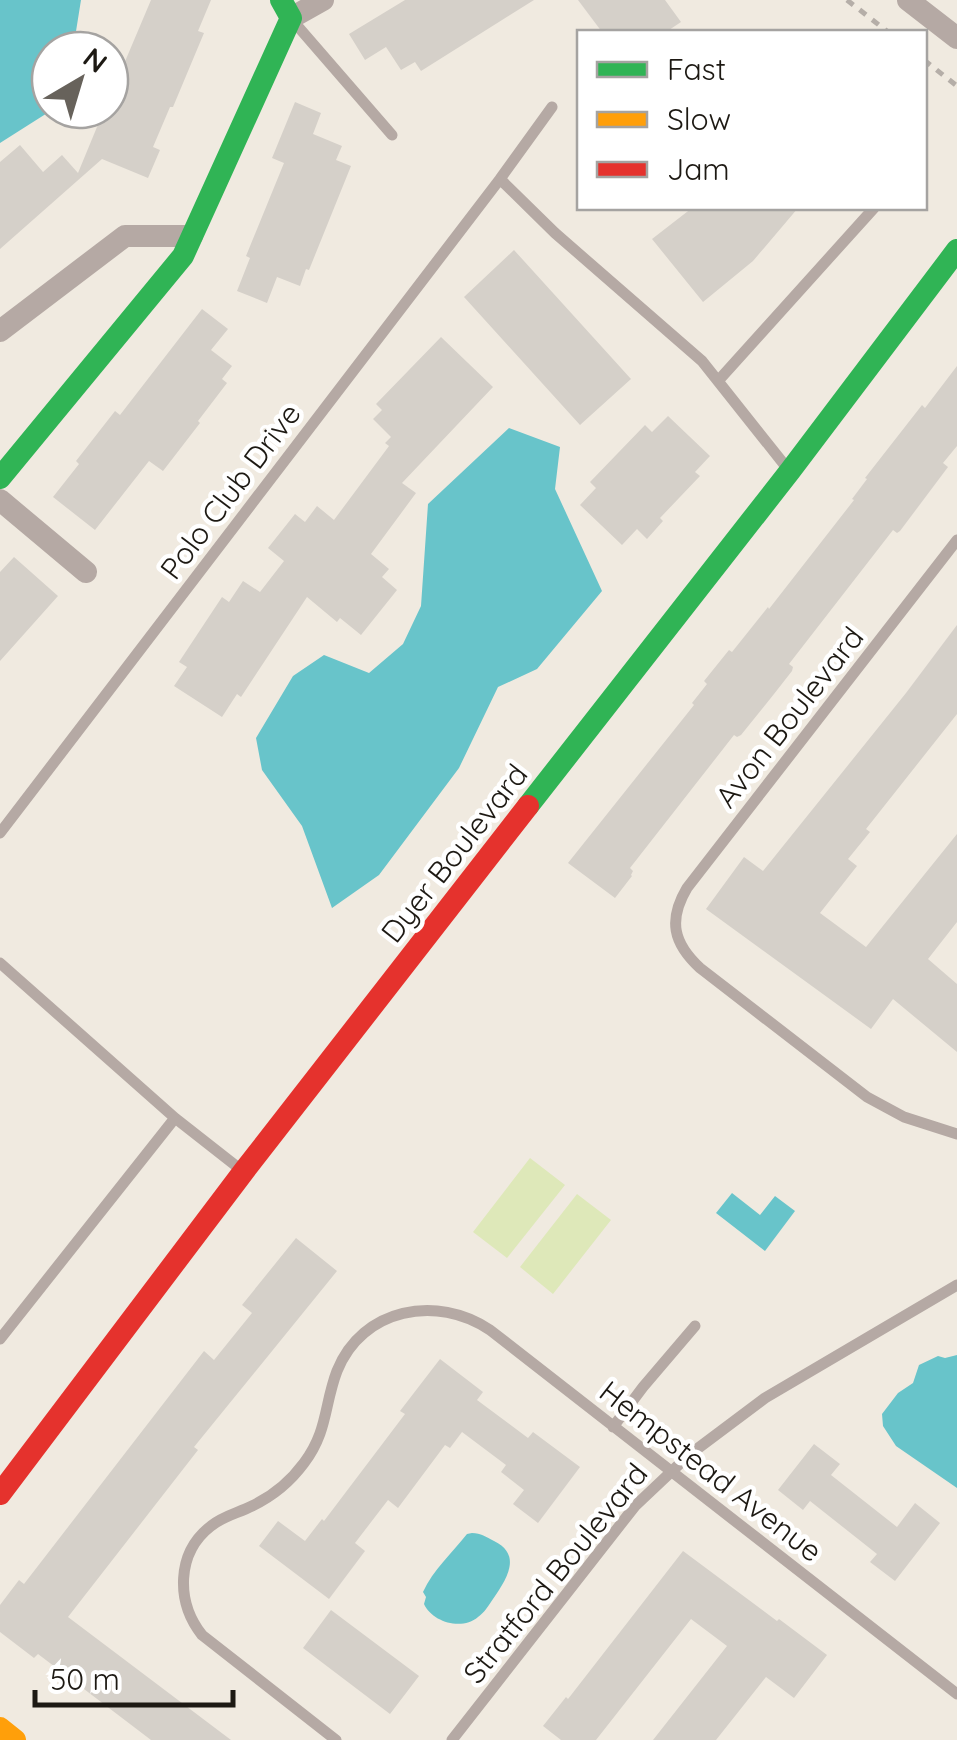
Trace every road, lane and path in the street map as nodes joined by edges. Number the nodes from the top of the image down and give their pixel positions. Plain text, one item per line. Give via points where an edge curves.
1 (323, 0) edge
2 (846, 0) edge
3 (908, 0) edge
4 (286, 9) edge
5 (885, 30) edge
6 (957, 38) edge
7 (927, 62) edge
8 (957, 86) edge
9 (552, 107) dead end
10 (392, 135) dead end
11 (500, 179) junction
12 (872, 210) edge
13 (192, 236) junction
14 (957, 250) edge
15 (0, 331) edge
16 (718, 381) junction
17 (790, 471) junction
18 (0, 478) edge
19 (0, 500) edge
20 (957, 540) edge
21 (86, 572) dead end
22 (0, 833) edge
23 (0, 963) edge
24 (175, 1118) junction
25 (957, 1134) edge
26 (244, 1171) junction
27 (957, 1284) edge
28 (695, 1326) dead end
29 (0, 1339) edge
30 (613, 1427) junction
31 (670, 1472) junction
32 (0, 1494) edge
33 (957, 1694) edge
34 (0, 1728) edge
35 (15, 1740) edge
36 (336, 1740) edge
37 (452, 1740) edge

1 - 4 street
2 - 5 path
3 - 6 street
4 - 10 lane
4 - 13 main road
7 - 8 path
9 - 11 lane, Polo Club Drive
11 - 16 lane
11 - 22 lane, Polo Club Drive
12 - 16 lane
13 - 15 street via 125,236
13 - 18 main road
14 - 17 main road, Dyer Boulevard
16 - 17 lane
17 - 26 main road, Dyer Boulevard
19 - 21 street
20 - 25 lane, Avon Boulevard via 688,888 676,915 676,930 700,968 867,1096
23 - 24 lane
24 - 26 lane
24 - 29 lane
26 - 32 main road, Dyer Boulevard
27 - 31 lane, Stratford Boulevard via 765,1398
28 - 30 lane
30 - 31 lane, Hempstead Avenue
30 - 36 lane, Hempstead Avenue via 478,1322 448,1311 398,1314 362,1335 343,1358 320,1436 294,1475 268,1497 206,1529 189,1554 183,1583 194,1624 212,1644
31 - 33 lane, Hempstead Avenue
31 - 37 lane, Stratford Boulevard via 618,1527
34 - 35 main road

